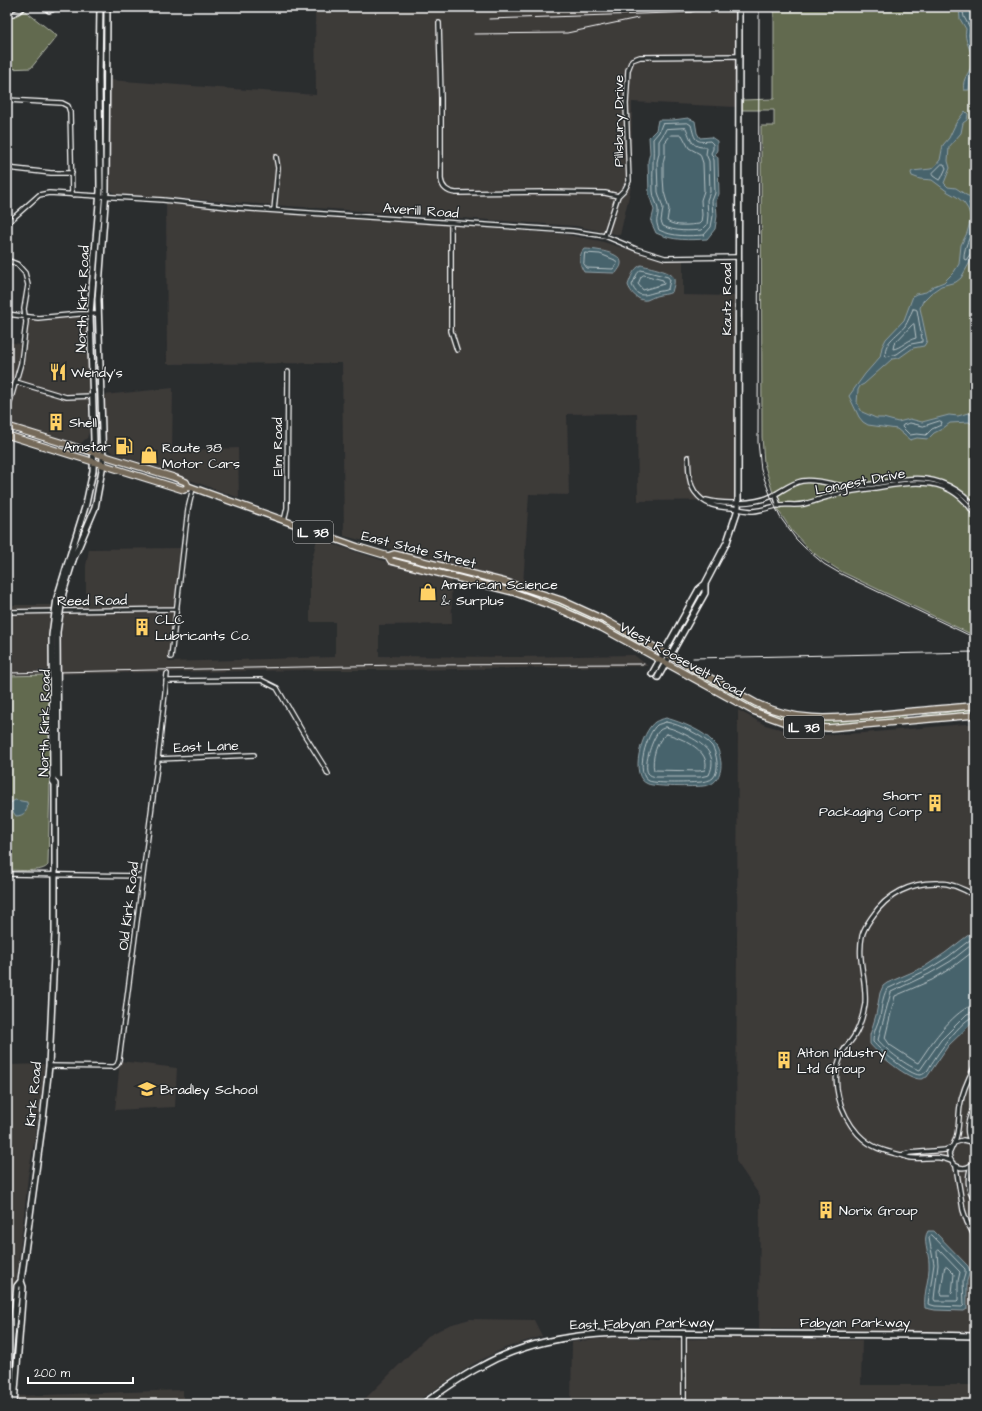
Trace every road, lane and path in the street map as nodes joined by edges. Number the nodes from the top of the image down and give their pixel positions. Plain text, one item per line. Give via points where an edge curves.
1 (24, 7) edge
2 (44, 7) edge
3 (54, 7) edge
4 (100, 7) edge
5 (107, 7) edge
6 (739, 7) edge
7 (7, 17) edge
8 (439, 23) dead end
9 (739, 56) junction
10 (7, 100) edge
11 (276, 157) dead end
12 (7, 168) edge
13 (72, 173) junction
14 (72, 195) junction
15 (618, 196) junction
16 (99, 197) junction
17 (106, 197) junction
18 (274, 210) junction
19 (7, 222) edge
20 (452, 223) junction
21 (605, 236) junction
22 (738, 257) junction
23 (7, 260) edge
24 (7, 314) edge
25 (90, 314) junction
26 (98, 314) junction
27 (25, 316) junction
28 (456, 350) dead end
29 (288, 372) dead end
30 (16, 382) junction
31 (92, 396) junction
32 (7, 412) edge
33 (7, 426) edge
34 (7, 435) edge
35 (93, 452) junction
36 (103, 455) junction
37 (688, 457) dead end
38 (93, 461) junction
39 (103, 464) junction
40 (190, 487) junction
41 (775, 494) junction
42 (703, 500) junction
43 (738, 503) junction
44 (779, 506) junction
45 (975, 507) edge
46 (738, 509) junction
47 (975, 515) edge
48 (284, 521) junction
49 (388, 556) junction
50 (71, 559) junction
51 (705, 584) junction
52 (177, 609) junction
53 (7, 612) edge
54 (664, 652) junction
55 (670, 656) junction
56 (171, 657) dead end
57 (660, 660) junction
58 (666, 663) junction
59 (167, 674) dead end
60 (652, 674) dead end
61 (658, 677) dead end
62 (166, 681) junction
63 (975, 706) edge
64 (975, 715) edge
65 (254, 755) dead end
66 (158, 759) junction
67 (328, 774) dead end
68 (55, 784) joint
69 (7, 874) edge
70 (56, 874) junction
71 (143, 876) junction
72 (975, 896) edge
73 (49, 1066) junction
74 (975, 1066) edge
75 (975, 1105) edge
76 (971, 1142) junction
77 (954, 1143) junction
78 (951, 1147) junction
79 (975, 1148) edge
80 (902, 1155) junction
81 (975, 1160) edge
82 (951, 1161) junction
83 (971, 1166) junction
84 (956, 1167) junction
85 (975, 1200) edge
86 (975, 1237) edge
87 (21, 1281) junction
88 (684, 1333) junction
89 (735, 1334) joint
90 (975, 1336) edge
91 (7, 1388) edge
92 (14, 1404) edge
93 (423, 1404) edge
94 (684, 1404) edge

1 - 7 street
2 - 3 street via 49,11
4 - 16 street, North Kirk Road
5 - 17 street, North Kirk Road
6 - 9 street, Kautz Road
8 - 15 street via 440,179 445,189 456,193 561,192 605,193
9 - 15 street, Pillsbury Drive via 640,57 632,60 628,70 626,104 629,181
9 - 22 street, Kautz Road
10 - 13 street via 62,103 68,106
11 - 18 street via 278,168
12 - 13 street
13 - 14 street
14 - 16 street, Averill Road
14 - 19 street, Averill Road via 39,195
15 - 21 street, Pillsbury Drive
16 - 17 street, Averill Road
16 - 25 street, North Kirk Road
17 - 18 street, Averill Road
17 - 26 street, North Kirk Road
18 - 20 street, Averill Road
20 - 21 street, Averill Road via 573,231
20 - 28 street via 451,331
21 - 22 street, Averill Road via 665,258
22 - 43 street, Kautz Road
23 - 27 street via 17,264 25,273 28,285
24 - 27 street
25 - 26 street
25 - 27 street via 39,318
25 - 31 street, North Kirk Road
26 - 36 street, North Kirk Road
27 - 30 street via 21,362
29 - 48 street, Elm Road via 287,508
30 - 31 street via 66,397
30 - 32 street
31 - 35 street, North Kirk Road
33 - 35 main road, East State Street / IL 38
34 - 38 main road, East State Street / IL 38
35 - 36 main road, East State Street / IL 38
35 - 38 street, North Kirk Road
36 - 39 street, North Kirk Road
36 - 40 main road, East State Street / IL 38 via 186,482
37 - 42 street via 692,485
38 - 39 main road, East State Street / IL 38
38 - 50 street, North Kirk Road via 92,478
39 - 40 main road, East State Street / IL 38 via 184,490
39 - 50 street, North Kirk Road via 94,508
40 - 48 main road, East State Street / IL 38
40 - 52 street
41 - 43 street, Longest Drive via 764,499
41 - 44 street
41 - 45 street, Longest Drive via 802,481 821,481 849,487 907,478 924,478 957,490
42 - 43 street, Longest Drive
42 - 46 street, Longest Drive via 710,506
43 - 46 street, Kautz Road
44 - 46 street, Longest Drive via 754,510
44 - 47 street, Longest Drive via 805,504 839,494 920,482 937,485 953,492
46 - 51 street, Kautz Road via 727,542
48 - 49 main road, East State Street / IL 38
49 - 54 main road, East State Street / IL 38 via 394,554 549,596 595,615
49 - 57 main road, West Roosevelt Road / IL 38 via 391,561 513,592 546,604 598,626
50 - 68 street, North Kirk Road, bridge via 57,632 55,777 58,781
51 - 54 street, Kautz Road via 699,589
51 - 55 street, Kautz Road via 705,593
52 - 53 street, Reed Road
52 - 56 street
54 - 55 main road, West Roosevelt Road / IL 38
54 - 57 street, Kautz Road
55 - 58 street, Kautz Road
55 - 63 main road, West Roosevelt Road / IL 38 via 763,706 798,717 828,719
57 - 58 main road, West Roosevelt Road / IL 38
57 - 60 street, Kautz Road
58 - 61 street, Kautz Road
58 - 64 main road, West Roosevelt Road / IL 38 via 760,715 801,726 836,727
59 - 62 street, Old Kirk Road
62 - 66 street, Old Kirk Road
62 - 67 street via 261,680 277,688
65 - 66 street, East Lane
66 - 71 street, Old Kirk Road
68 - 70 street, Kirk Road
69 - 70 street
70 - 71 street
70 - 73 street, Kirk Road
71 - 73 street, Old Kirk Road via 117,1065
72 - 80 street via 962,888 939,883 918,884 890,897 877,909 864,929 860,959 866,989 865,1005 861,1021 840,1056 837,1085 840,1102 857,1133 866,1142 882,1151
73 - 87 street, Kirk Road
74 - 77 street via 962,1097
75 - 76 street via 967,1128
76 - 77 street via 963,1140
76 - 79 street
77 - 78 street
78 - 80 street
78 - 82 street
80 - 82 street via 910,1159 940,1157
81 - 83 street
82 - 84 street
83 - 84 street
83 - 85 street via 968,1184
84 - 86 street via 963,1210
87 - 91 street via 18,1286
87 - 92 street, Kirk Road via 23,1287
88 - 89 street, East Fabyan Parkway
88 - 93 street, East Fabyan Parkway via 588,1334 539,1343 479,1367
88 - 94 street
89 - 90 street, Fabyan Parkway

